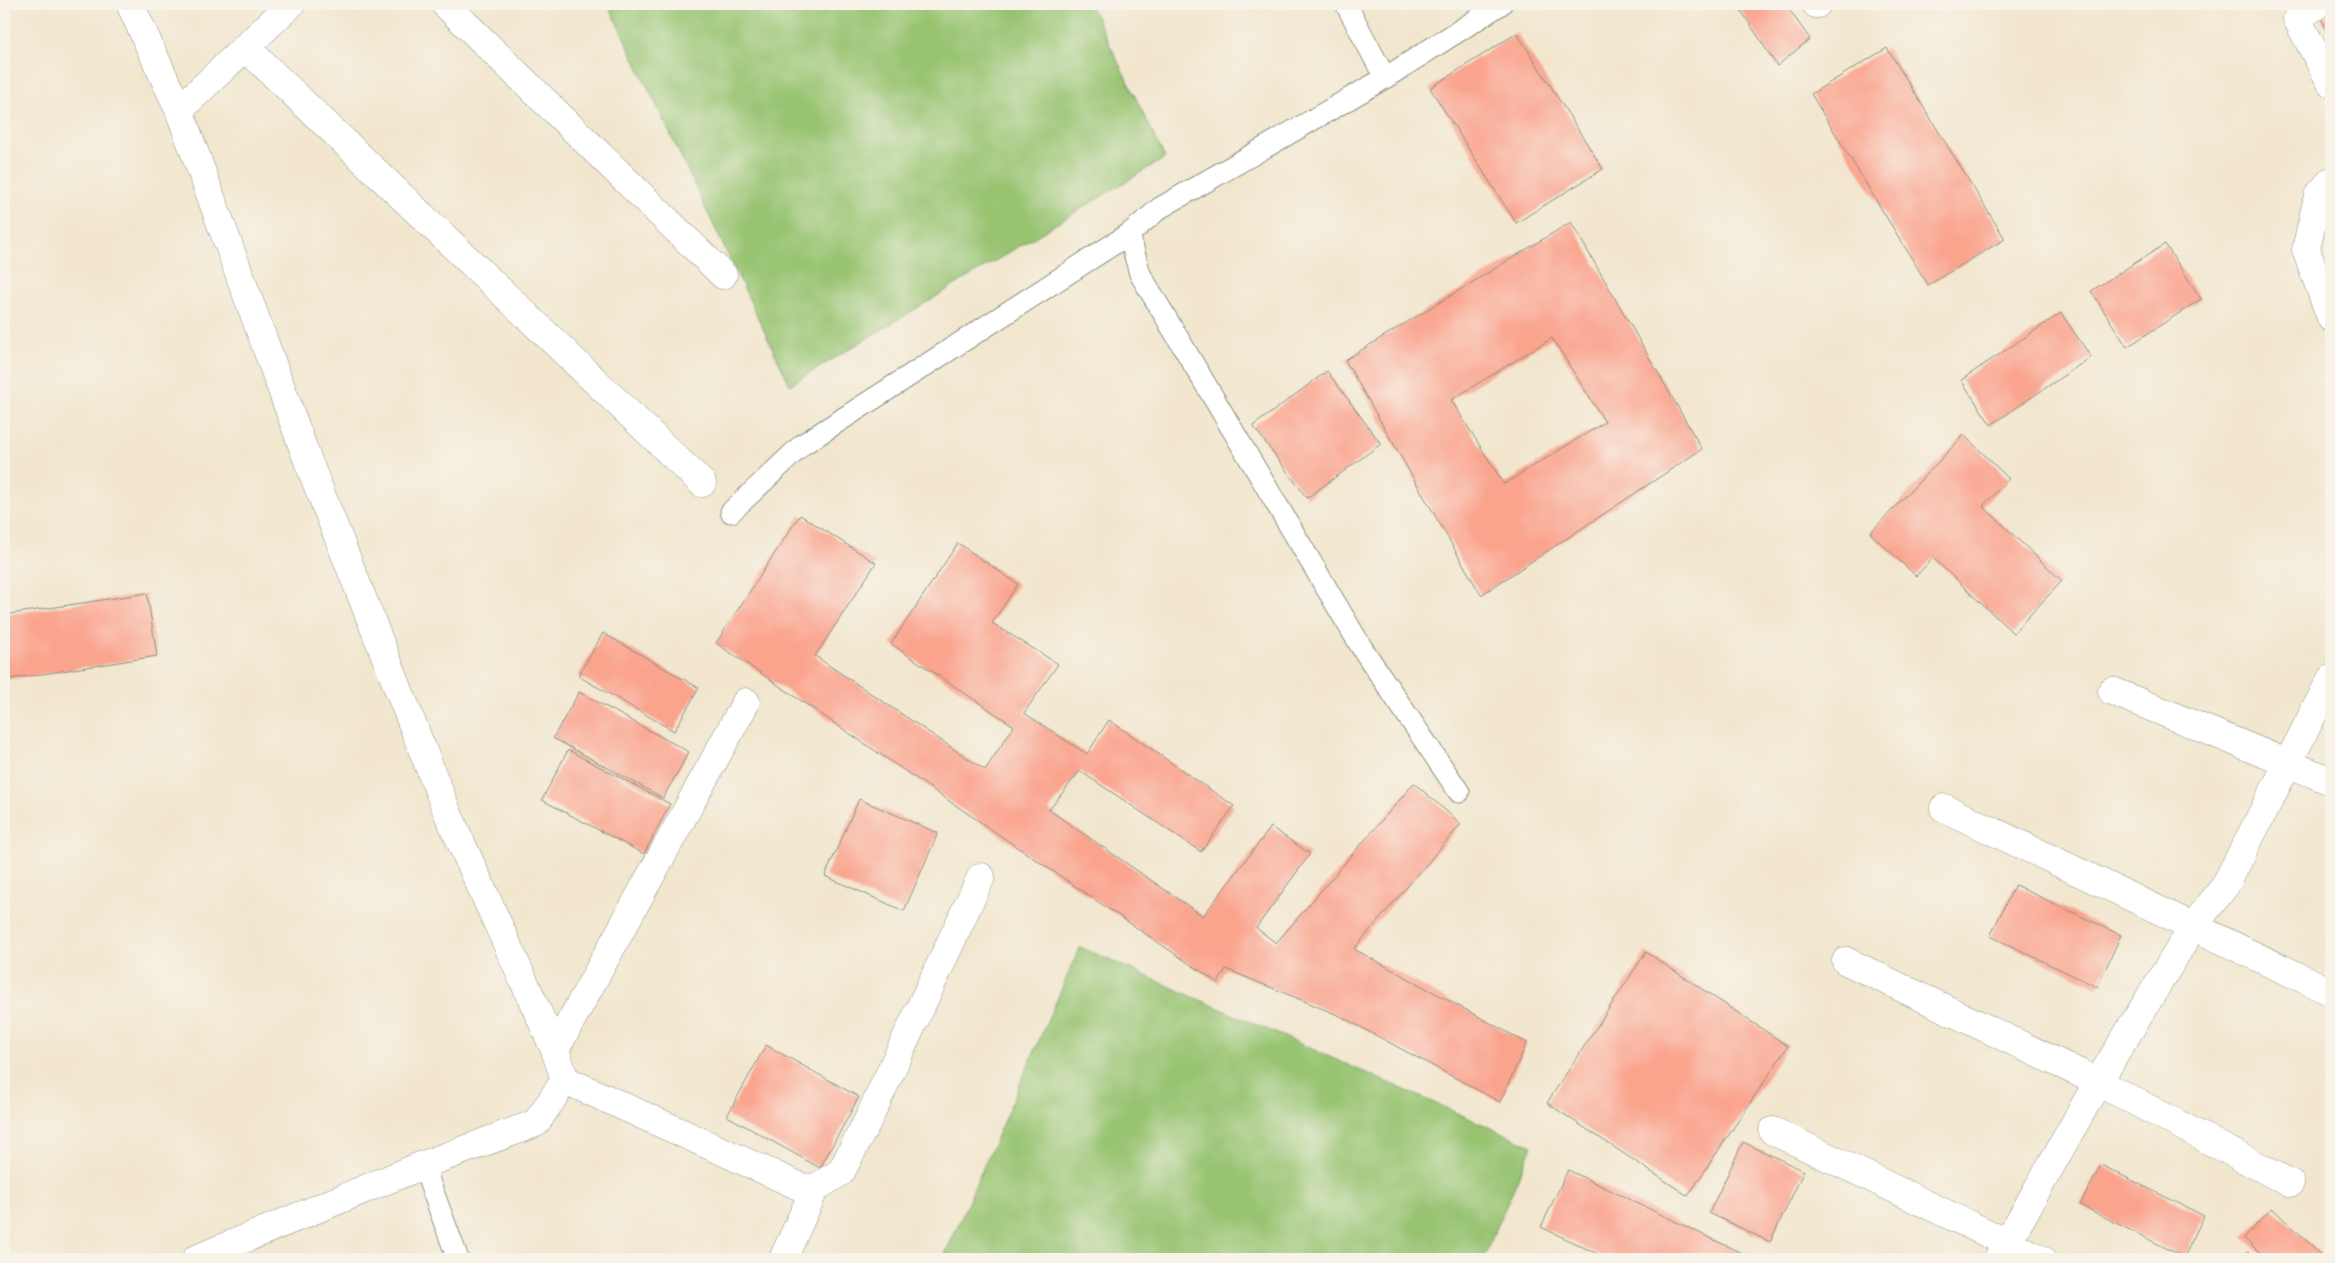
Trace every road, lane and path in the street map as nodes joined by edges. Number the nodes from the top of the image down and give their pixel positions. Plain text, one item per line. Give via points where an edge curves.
1 (130, 4) edge
2 (290, 4) edge
3 (445, 4) edge
4 (1346, 4) edge
5 (1502, 4) edge
6 (2301, 9) edge
7 (246, 48) junction
8 (1385, 78) junction
9 (2331, 83) edge
10 (179, 110) junction
11 (2331, 181) edge
12 (1129, 234) junction
13 (723, 274) dead end
14 (2331, 318) edge
15 (702, 483) dead end
16 (732, 512) dead end
17 (2331, 679) edge
18 (2112, 690) dead end
19 (746, 702) dead end
20 (2288, 762) junction
21 (2331, 782) edge
22 (1459, 792) dead end
23 (1944, 808) dead end
24 (981, 877) dead end
25 (2194, 925) junction
26 (1846, 960) dead end
27 (2331, 992) edge
28 (555, 1050) junction
29 (565, 1080) junction
30 (2098, 1082) junction
31 (1773, 1131) dead end
32 (423, 1165) junction
33 (2290, 1183) dead end
34 (815, 1188) junction
35 (2002, 1251) edge
36 (196, 1259) edge
37 (458, 1259) edge
38 (783, 1259) edge
39 (2040, 1259) edge

1 - 10 street
2 - 7 street
3 - 13 street
4 - 8 lane
5 - 8 lane
6 - 9 street
7 - 10 street
7 - 15 street
8 - 12 lane via 1160,208
10 - 28 street via 308,461 448,814
11 - 14 street via 2318,196 2306,250
12 - 16 lane via 802,445
12 - 22 lane via 1140,274 1362,648
17 - 20 street
18 - 20 street
19 - 28 street
20 - 21 street
20 - 25 street via 2225,886
23 - 25 street
24 - 34 street via 841,1172
25 - 27 street
25 - 30 street
26 - 30 street
28 - 29 street
29 - 32 street via 536,1123
29 - 34 street via 801,1188
30 - 33 street
30 - 35 street
31 - 35 street
32 - 36 street
32 - 37 lane
34 - 38 street
35 - 39 street

